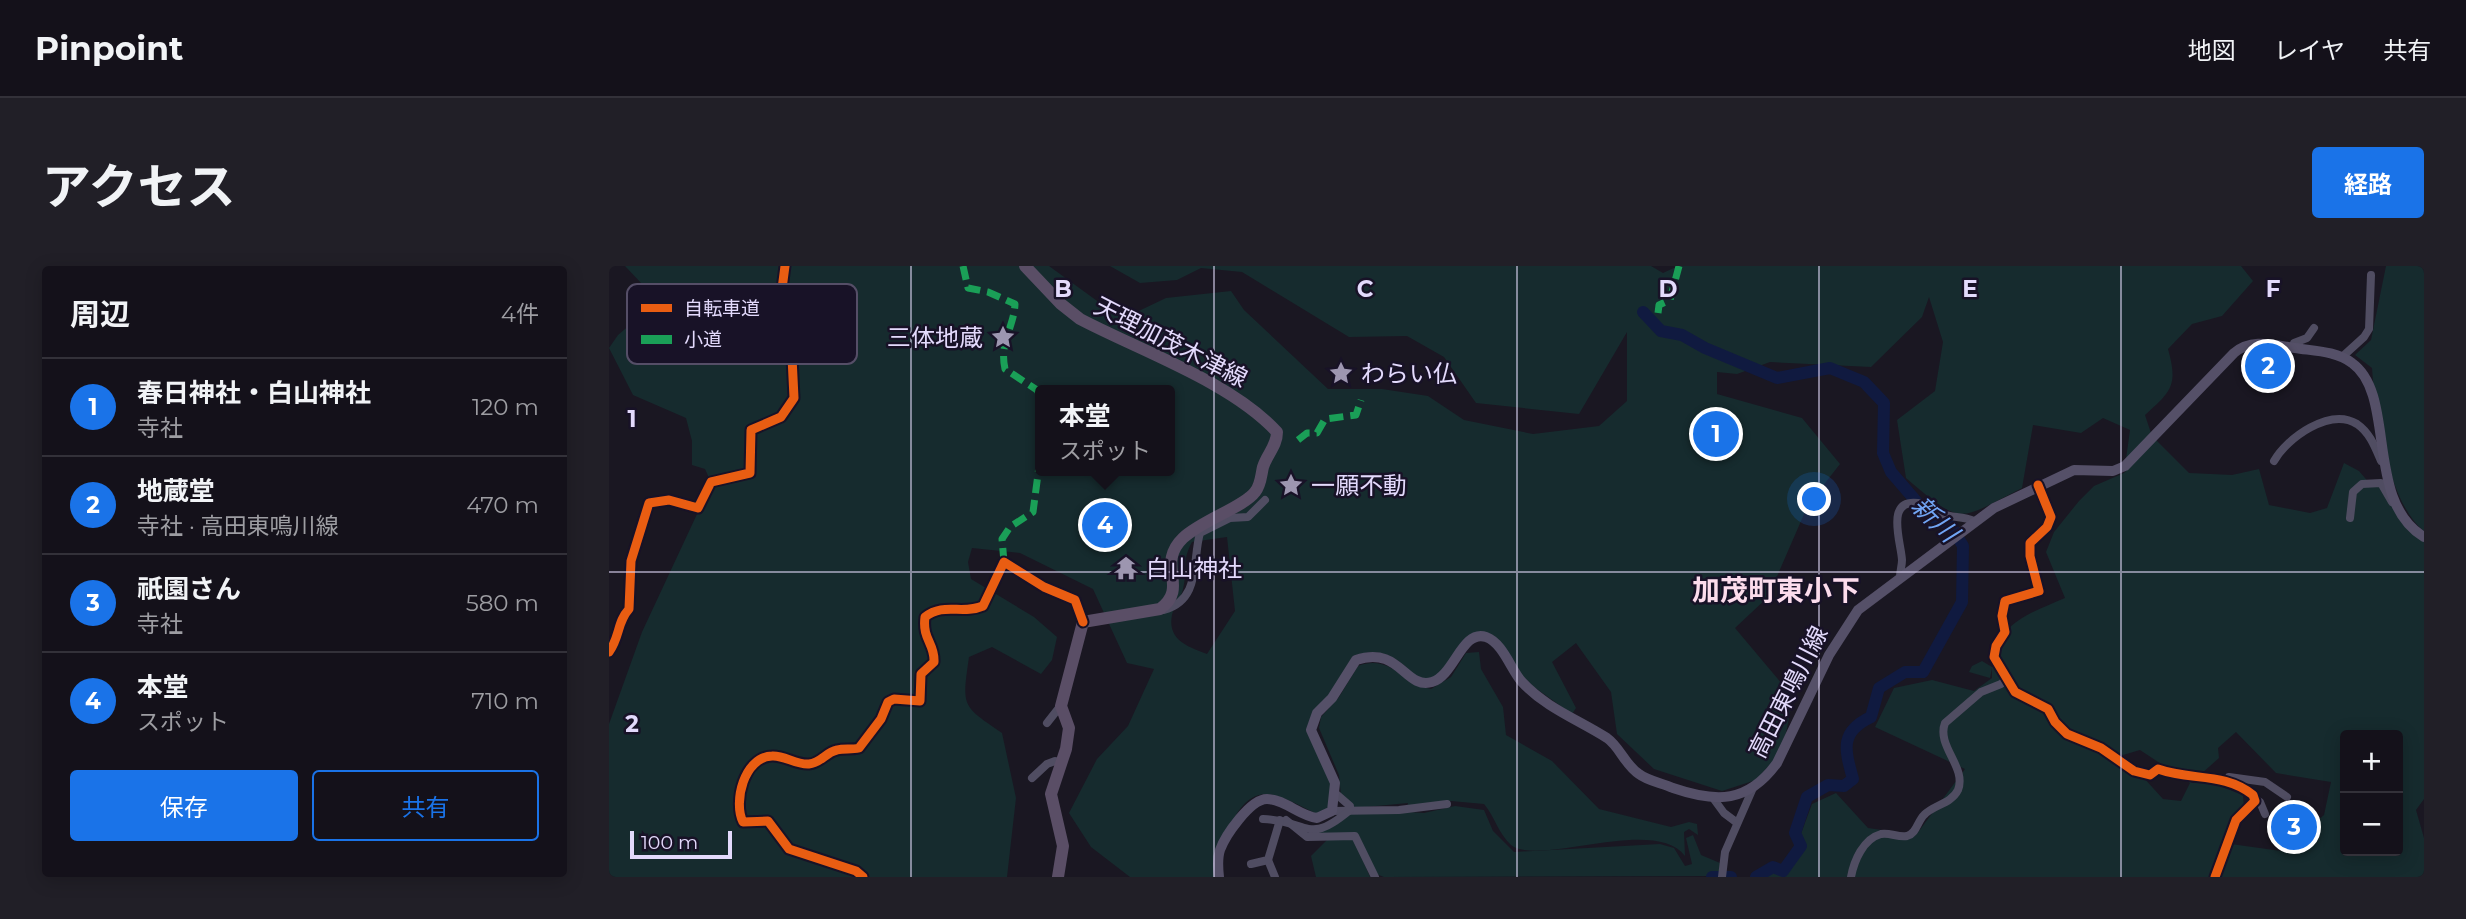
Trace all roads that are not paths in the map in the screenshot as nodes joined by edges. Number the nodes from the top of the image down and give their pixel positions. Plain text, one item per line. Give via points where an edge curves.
1 (785, 266) edge
2 (1025, 266) edge
3 (2371, 275) dead end
4 (783, 284) edge
5 (2314, 328) dead end
6 (2293, 348) junction
7 (2342, 357) junction
8 (793, 364) edge
9 (2274, 461) dead end
10 (2383, 463) junction
11 (2038, 485) junction
12 (1265, 500) dead end
13 (2403, 513) junction
14 (2350, 519) dead end
15 (1974, 521) junction
16 (2424, 537) edge
17 (1899, 577) junction
18 (1160, 609) junction
19 (1083, 622) junction
20 (609, 652) edge
21 (2005, 679) junction
22 (1062, 704) junction
23 (1047, 723) dead end
24 (1062, 764) junction
25 (1032, 778) dead end
26 (2219, 778) junction
27 (1753, 788) junction
28 (1335, 793) junction
29 (1713, 797) junction
30 (2287, 797) dead end
31 (2254, 798) junction
32 (1447, 804) dead end
33 (1350, 810) junction
34 (1332, 811) junction
35 (2265, 814) dead end
36 (1263, 819) dead end
37 (1283, 820) junction
38 (1736, 822) junction
39 (1268, 860) junction
40 (1251, 864) dead end
41 (863, 877) edge
42 (1058, 877) edge
43 (1219, 877) edge
44 (1275, 877) edge
45 (1375, 877) edge
46 (1722, 877) edge
47 (1851, 877) edge
48 (2215, 877) edge

1 - 4 street
2 - 18 main road, 天理加茂木津線 via 1080,319 1221,388 1277,432 1257,490 1247,501 1207,520 1173,551 1174,593
3 - 7 street via 2371,322 2364,337
5 - 6 street
6 - 7 main road, 高田東鳴川線
6 - 11 main road, 高田東鳴川線 via 2245,345 2125,466 2113,471 2080,468
7 - 10 main road via 2356,366 2374,398
8 - 20 street via 795,398 781,417 751,430 750,473 711,482 698,508 670,500 649,503 631,561 629,609 619,620 618,635
9 - 10 street via 2297,433 2343,419 2370,437
10 - 13 main road
11 - 15 main road, 高田東鳴川線
11 - 21 street via 2051,517 2030,543 2039,591 2007,599 2004,604 2005,632 1994,657
12 - 18 street via 1248,517 1230,518 1200,533 1194,583 1180,601 1166,611
13 - 14 street via 2396,511 2381,482 2372,481 2353,492
13 - 16 main road
15 - 17 main road, 高田東鳴川線
15 - 17 street via 1947,516 1920,503 1910,504 1897,514 1902,561
17 - 27 main road, 高田東鳴川線 via 1857,610 1847,624 1777,763
18 - 19 main road
19 - 22 main road
19 - 41 street via 1075,600 1004,562 983,606 934,610 925,617 924,636 935,654 934,662 921,674 920,701 888,702 859,748 838,750 806,764 771,756 746,773 739,810 743,822 768,821 789,849
21 - 26 street via 2015,692 2048,709 2067,734 2101,748 2134,771 2150,775 2158,769 2190,778
21 - 47 street via 1981,692 1945,723 1943,735 1959,774 1958,791 1925,813 1906,837 1881,834 1872,839 1857,856
22 - 23 street
22 - 24 main road via 1061,713 1069,727
24 - 25 street via 1047,764
24 - 42 main road via 1051,794 1063,846
26 - 30 street via 2265,782
26 - 31 street via 2243,787
27 - 29 main road, 高田東鳴川線 via 1735,796
27 - 38 street
28 - 29 main road, 高田東鳴川線 via 1331,768 1311,730 1317,713 1356,660 1385,657 1419,682 1433,682 1448,671 1469,640 1486,637 1531,691 1608,739 1639,774
28 - 33 street
28 - 34 main road, 高田東鳴川線
29 - 38 street
31 - 35 street
31 - 48 street via 2232,829
32 - 33 street
33 - 34 street
33 - 37 street via 1320,830
34 - 43 main road via 1317,818 1267,799 1257,802 1225,840
36 - 37 street
37 - 39 street
37 - 45 street via 1307,837 1355,836
38 - 46 street
39 - 40 street
39 - 44 street

